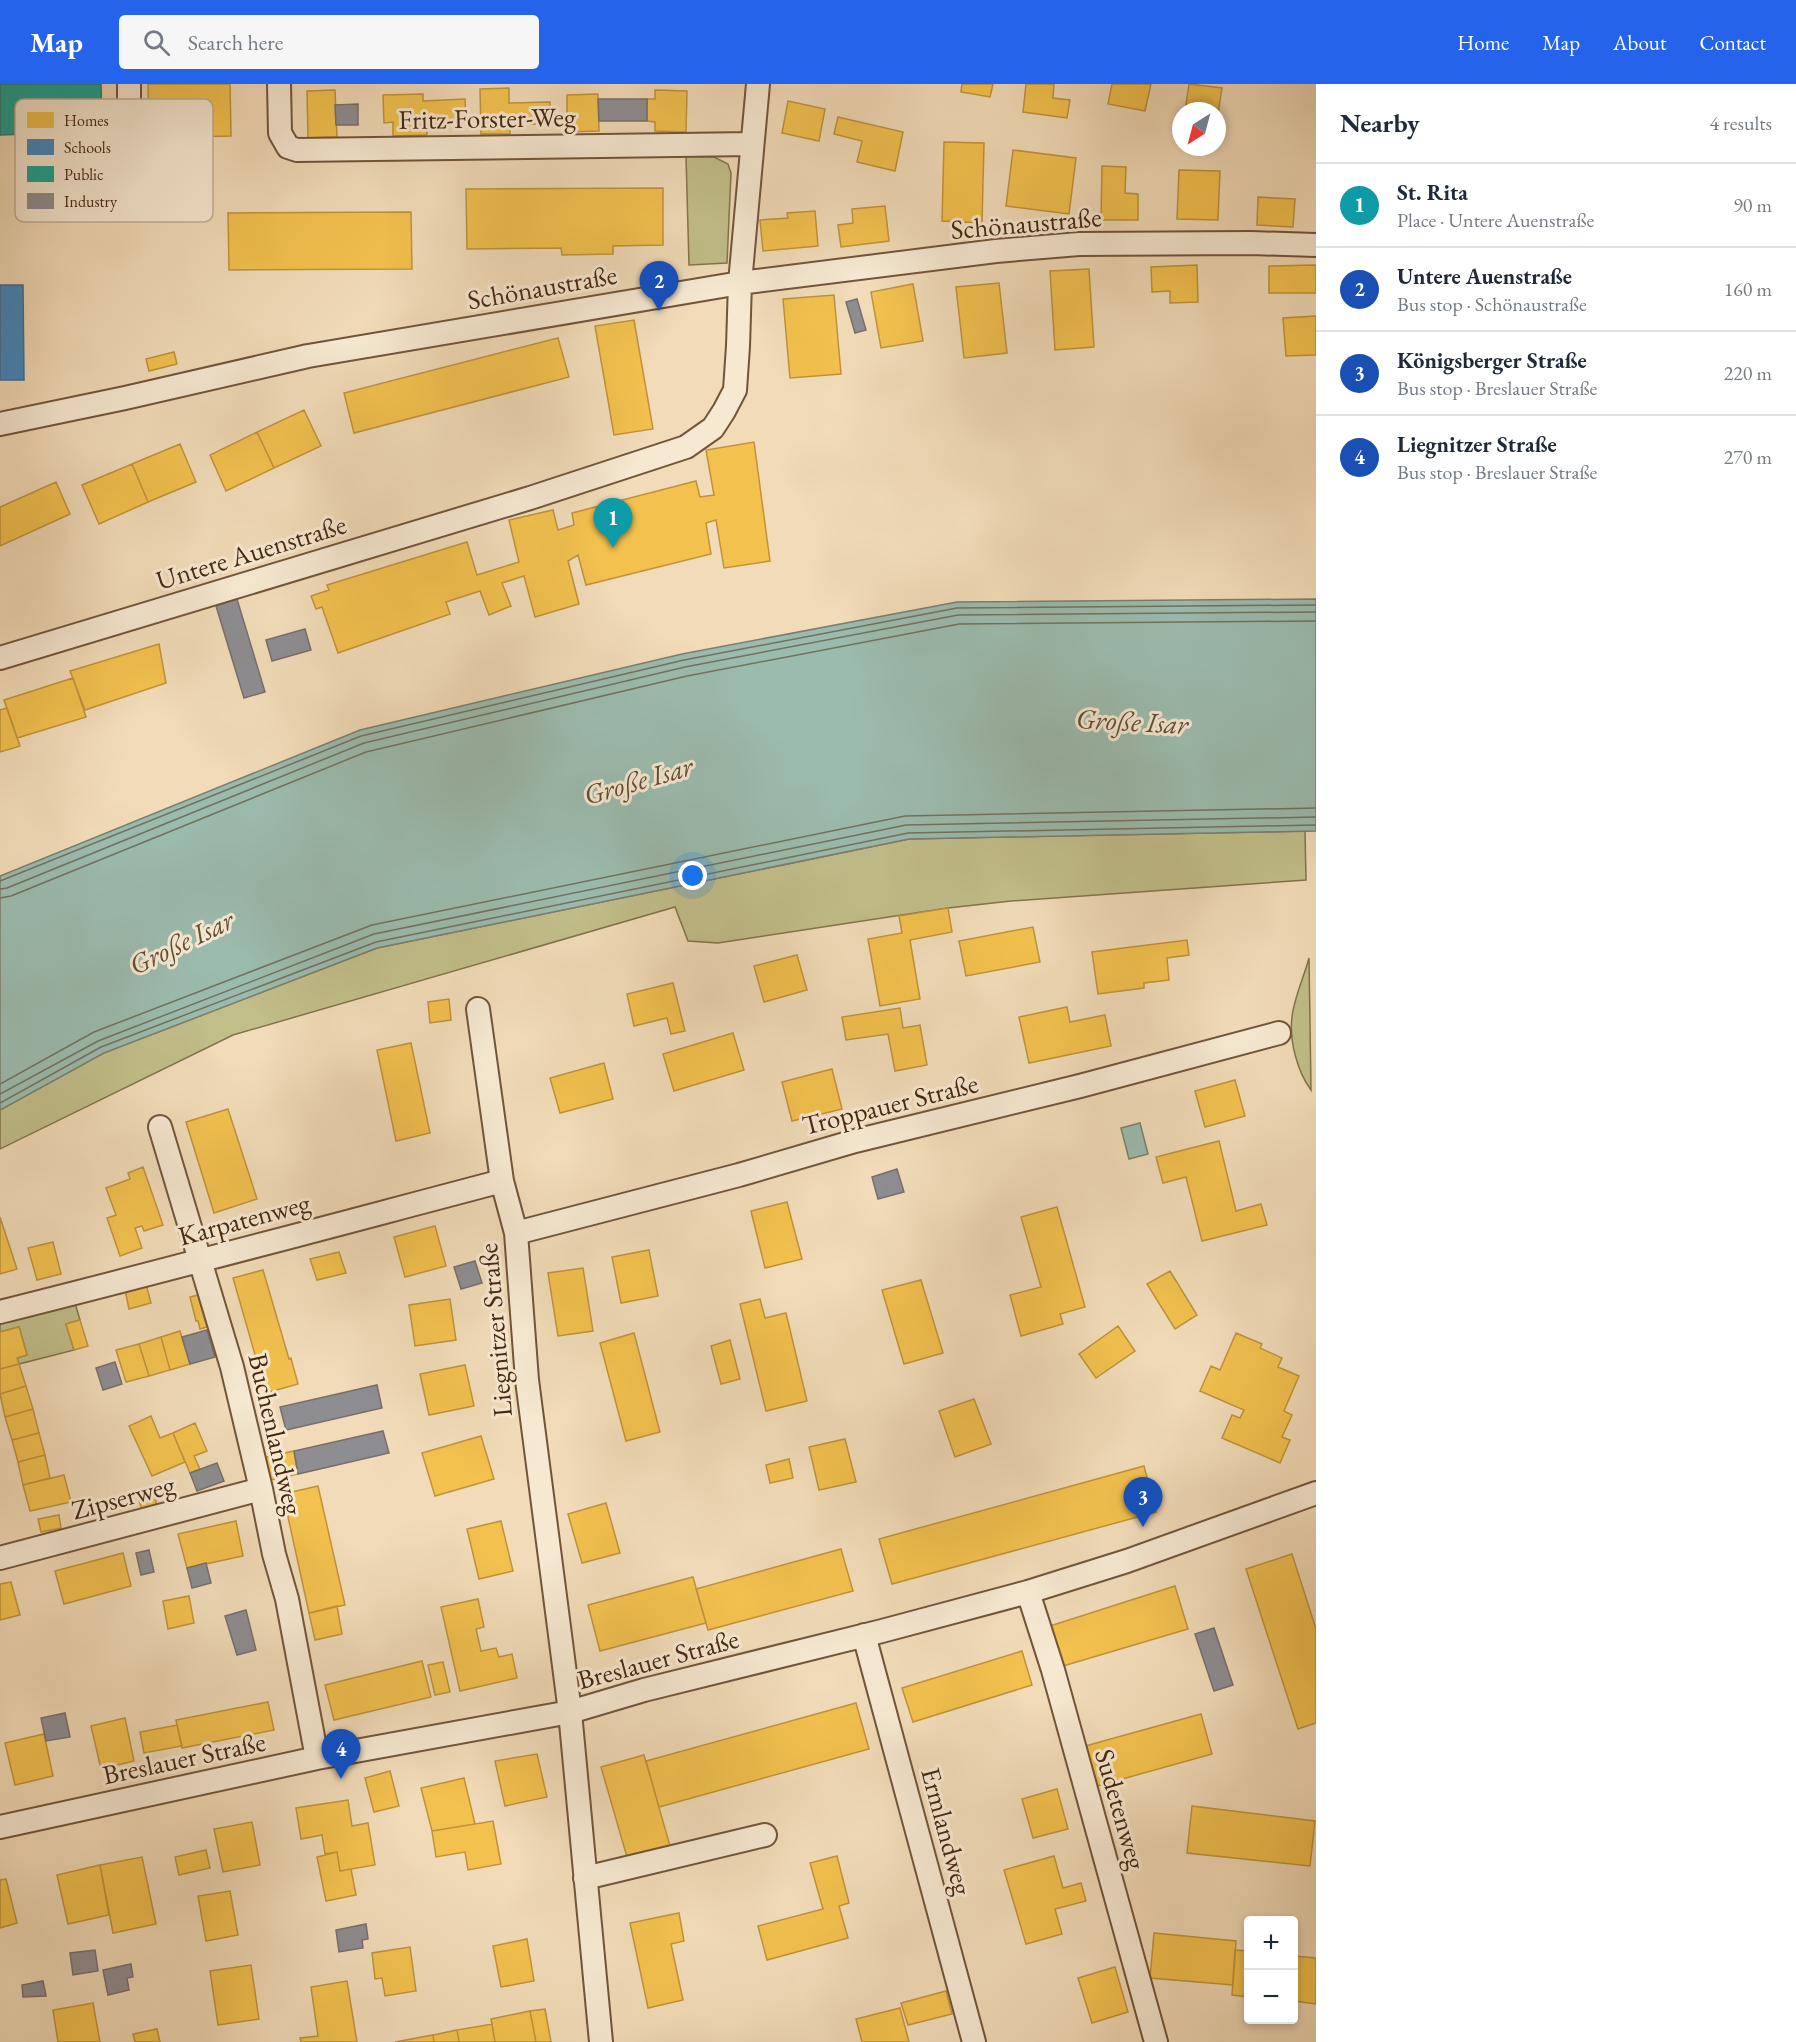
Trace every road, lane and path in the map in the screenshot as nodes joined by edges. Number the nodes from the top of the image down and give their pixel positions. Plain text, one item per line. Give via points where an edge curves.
1 (279, 84) edge
2 (758, 84) edge
3 (752, 144) junction
4 (1316, 245) edge
5 (740, 283) junction
6 (0, 424) edge
7 (0, 658) edge
8 (478, 1009) dead end
9 (1279, 1033) dead end
10 (160, 1127) dead end
11 (502, 1181) junction
12 (516, 1233) junction
13 (200, 1259) junction
14 (0, 1312) edge
15 (261, 1489) junction
16 (1316, 1493) edge
17 (0, 1558) edge
18 (1028, 1592) junction
19 (864, 1635) junction
20 (570, 1712) junction
21 (317, 1758) junction
22 (0, 1827) edge
23 (765, 1835) dead end
24 (585, 1878) junction
25 (601, 2042) edge
26 (974, 2042) edge
27 (1156, 2042) edge

1 - 3 street, Fritz-Forster-Weg via 280,133 288,147 297,150
2 - 3 street, Untere Auenstraße
3 - 5 street, Untere Auenstraße
4 - 5 street, Schönaustraße via 1079,244
5 - 6 street, Schönaustraße via 308,356
5 - 7 street, Untere Auenstraße via 735,390 713,428 686,447
8 - 11 street, Liegnitzer Straße
9 - 12 street, Troppauer Straße
10 - 13 street, Buchenlandweg
11 - 12 street, Liegnitzer Straße
11 - 13 street, Karpatenweg
12 - 20 street, Liegnitzer Straße via 527,1380
13 - 14 street, Karpatenweg
13 - 15 street, Buchenlandweg
15 - 17 street, Zipserweg
15 - 21 street, Buchenlandweg via 296,1642
16 - 18 street, Breslauer Straße
18 - 19 street, Breslauer Straße
18 - 27 street, Sudetenweg
19 - 20 street, Breslauer Straße
19 - 26 street, Ermlandweg
20 - 21 street, Breslauer Straße
20 - 24 street, Liegnitzer Straße
21 - 22 street, Breslauer Straße
23 - 24 street
24 - 25 street, Liegnitzer Straße

